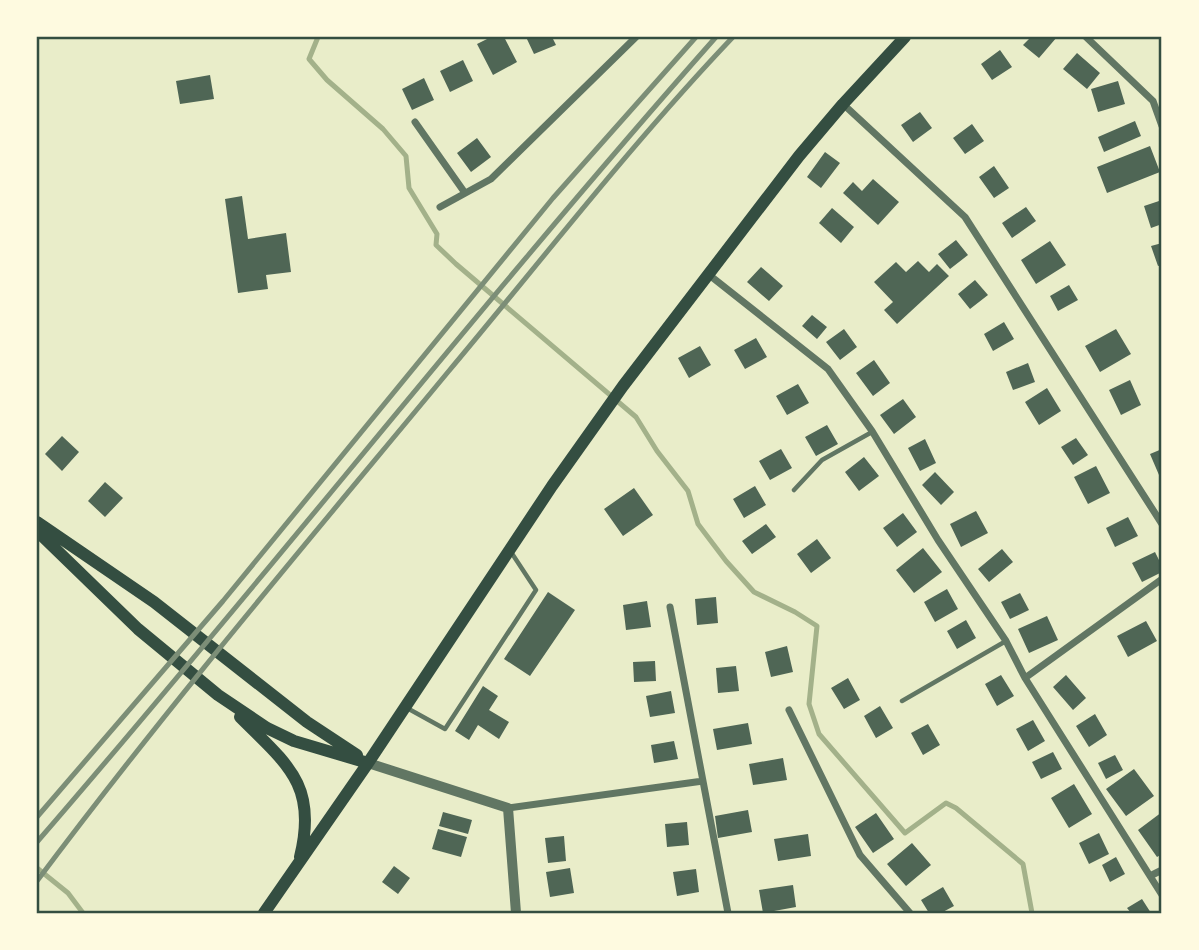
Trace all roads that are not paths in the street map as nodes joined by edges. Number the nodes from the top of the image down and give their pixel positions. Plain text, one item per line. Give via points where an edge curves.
1 (636, 37) edge
2 (905, 37) edge
3 (1086, 37) edge
4 (842, 104) junction
5 (415, 122) dead end
6 (1162, 126) edge
7 (465, 193) junction
8 (440, 207) dead end
9 (708, 274) junction
10 (872, 431) junction
11 (794, 490) dead end
12 (37, 522) edge
13 (1162, 524) edge
14 (37, 531) edge
15 (510, 550) junction
16 (1162, 579) edge
17 (670, 607) dead end
18 (1006, 641) junction
19 (1025, 678) junction
20 (218, 695) junction
21 (902, 701) dead end
22 (406, 707) junction
23 (789, 710) dead end
24 (369, 763) junction
25 (703, 781) junction
26 (508, 808) junction
27 (298, 865) junction
28 (1162, 870) edge
29 (1150, 876) junction
30 (1162, 895) edge
31 (264, 913) edge
32 (516, 913) edge
33 (728, 913) edge
34 (910, 913) edge

1 - 7 street via 491,179
2 - 4 main road
3 - 6 street via 1153,101
4 - 9 main road
4 - 13 street via 965,217
5 - 7 street
7 - 8 street
9 - 10 street via 828,369
9 - 15 main road via 622,386
10 - 11 lane via 822,460
10 - 18 street
12 - 24 main road via 154,602 307,722
14 - 20 main road via 138,629
15 - 22 main road
15 - 22 lane via 536,590 445,729
16 - 19 street
17 - 25 street
18 - 19 street
18 - 21 lane
19 - 29 street
20 - 24 main road via 294,741
20 - 27 main road via 285,762 297,782 306,807
22 - 24 main road
23 - 34 street via 860,855
24 - 26 street
24 - 27 main road
25 - 26 street
25 - 33 street
26 - 32 street
27 - 31 main road
28 - 29 street
29 - 30 street

